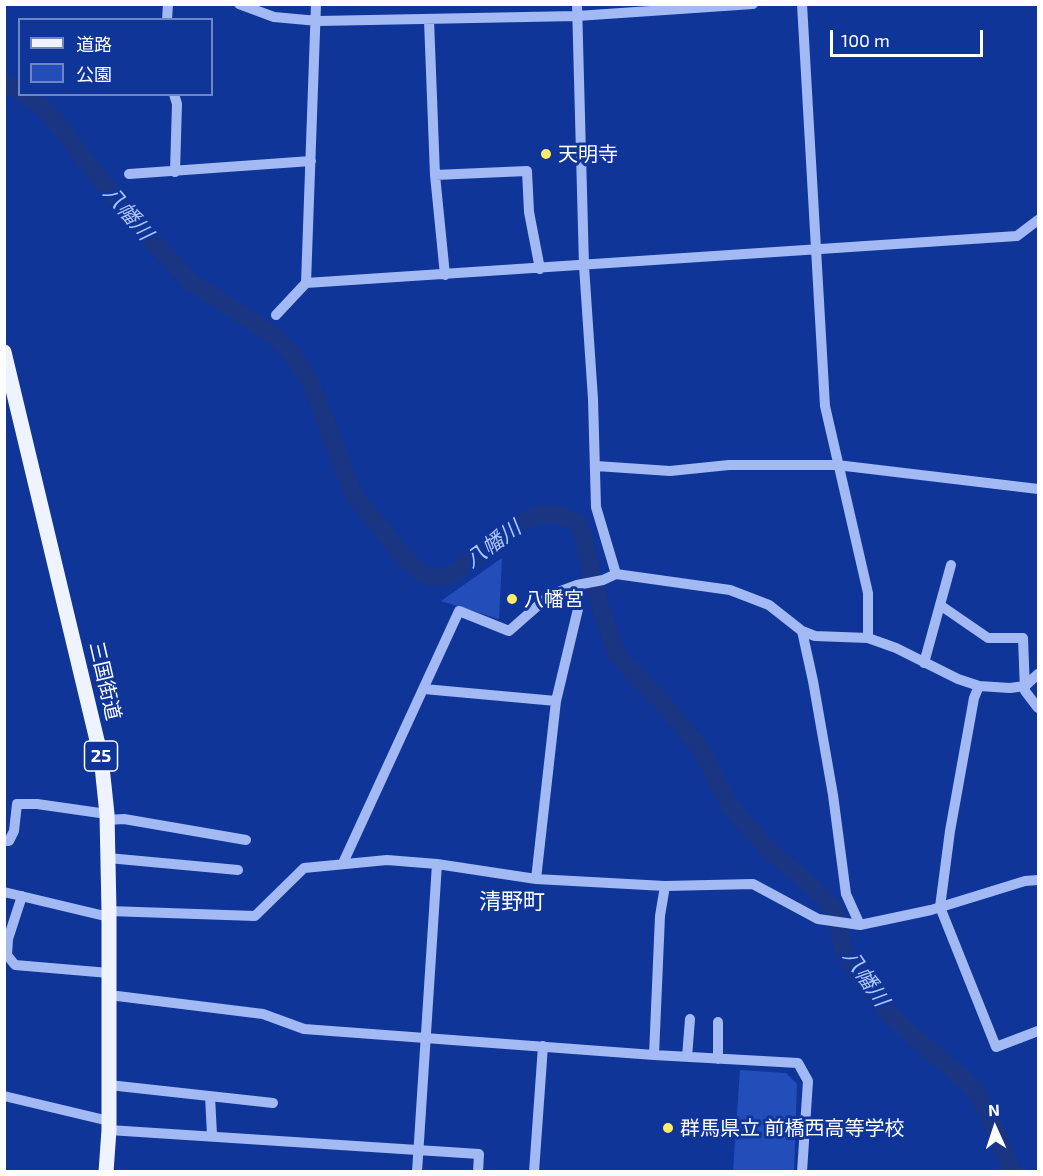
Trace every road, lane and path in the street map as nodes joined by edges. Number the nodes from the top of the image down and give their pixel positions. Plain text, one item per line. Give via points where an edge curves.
1 (239, 4) edge
2 (316, 4) edge
3 (577, 4) edge
4 (753, 4) edge
5 (802, 4) edge
6 (578, 16) junction
7 (429, 20) junction
8 (318, 21) junction
9 (175, 96) edge
10 (311, 161) junction
11 (176, 172) junction
12 (129, 174) dead end
13 (435, 175) junction
14 (1038, 220) edge
15 (817, 249) junction
16 (584, 266) junction
17 (540, 269) junction
18 (446, 275) junction
19 (306, 284) junction
20 (276, 315) dead end
21 (4, 352) edge
22 (7, 371) edge
23 (837, 465) junction
24 (596, 466) junction
25 (1038, 489) edge
26 (951, 565) dead end
27 (616, 574) junction
28 (581, 584) junction
29 (940, 605) junction
30 (802, 631) junction
31 (868, 638) junction
32 (924, 663) junction
33 (1038, 674) edge
34 (979, 686) junction
35 (1025, 686) junction
36 (424, 689) junction
37 (556, 701) junction
38 (1038, 708) edge
39 (107, 817) junction
40 (246, 840) dead end
41 (4, 841) edge
42 (108, 858) junction
43 (343, 863) junction
44 (437, 864) junction
45 (238, 870) dead end
46 (536, 879) junction
47 (1038, 880) edge
48 (665, 886) junction
49 (4, 892) edge
50 (22, 896) junction
51 (940, 907) junction
52 (109, 914) junction
53 (860, 926) junction
54 (109, 973) junction
55 (109, 995) junction
56 (690, 1019) dead end
57 (718, 1022) dead end
58 (1038, 1031) edge
59 (425, 1036) junction
60 (543, 1047) junction
61 (654, 1056) junction
62 (687, 1057) junction
63 (718, 1059) junction
64 (109, 1085) junction
65 (4, 1096) edge
66 (210, 1096) junction
67 (273, 1103) dead end
68 (109, 1125) junction
69 (212, 1135) junction
70 (419, 1150) junction
71 (106, 1172) edge
72 (417, 1172) edge
73 (478, 1172) edge
74 (534, 1172) edge
75 (802, 1172) edge

1 - 8 street via 274,17
2 - 8 street
3 - 6 street
4 - 6 street
5 - 15 street
6 - 7 street
6 - 16 street
7 - 8 street
7 - 13 street
8 - 10 street
9 - 11 street
10 - 11 street via 249,163
10 - 19 street
11 - 12 street
13 - 17 street via 527,171 529,212
13 - 18 street
14 - 15 street via 1017,236
15 - 16 street
15 - 23 street via 825,406
16 - 17 street
16 - 24 street
17 - 18 street
18 - 19 street
19 - 20 street
21 - 22 main road, 三国街道 / 25
22 - 39 main road, 三国街道 / 25 via 101,757
23 - 24 street via 729,465 670,471
23 - 25 street
23 - 31 street via 868,593
24 - 27 street via 596,507
26 - 29 street
27 - 28 street
27 - 30 street via 730,590 769,605
28 - 36 street via 550,595 509,631 459,611
28 - 37 street
29 - 32 street
29 - 35 street via 988,638 1023,638
30 - 31 street via 816,636
30 - 53 street via 833,795 846,894
31 - 32 street
32 - 34 street
33 - 35 street
34 - 35 street
34 - 51 street via 954,808
35 - 38 street
36 - 37 street
36 - 43 street
37 - 46 street
39 - 40 street
39 - 41 street via 17,804 14,831 9,841
39 - 42 main road, 三国街道 / 25
42 - 45 street
42 - 52 main road, 三国街道 / 25
43 - 44 street via 387,860
43 - 52 street via 304,868 255,916
44 - 46 street
44 - 59 street
46 - 48 street
47 - 51 street
48 - 53 street via 753,884 818,919
48 - 61 street via 660,916
49 - 50 street
50 - 52 street
50 - 54 street via 8,939 7,955 15,965
51 - 53 street
51 - 58 street via 996,1047
52 - 54 main road, 三国街道 / 25
54 - 55 main road, 三国街道 / 25
55 - 59 street via 263,1014 304,1029
55 - 64 main road, 三国街道 / 25
56 - 62 street
57 - 63 street
59 - 60 street
59 - 70 street
60 - 61 street
60 - 74 street
61 - 62 street
62 - 63 street
63 - 75 street via 798,1063 808,1081
64 - 66 street
64 - 68 main road, 三国街道 / 25
65 - 68 street
66 - 67 street
66 - 69 street
68 - 69 street
68 - 71 main road, 三国街道 / 25
69 - 70 street
70 - 72 street
70 - 73 street via 479,1154

